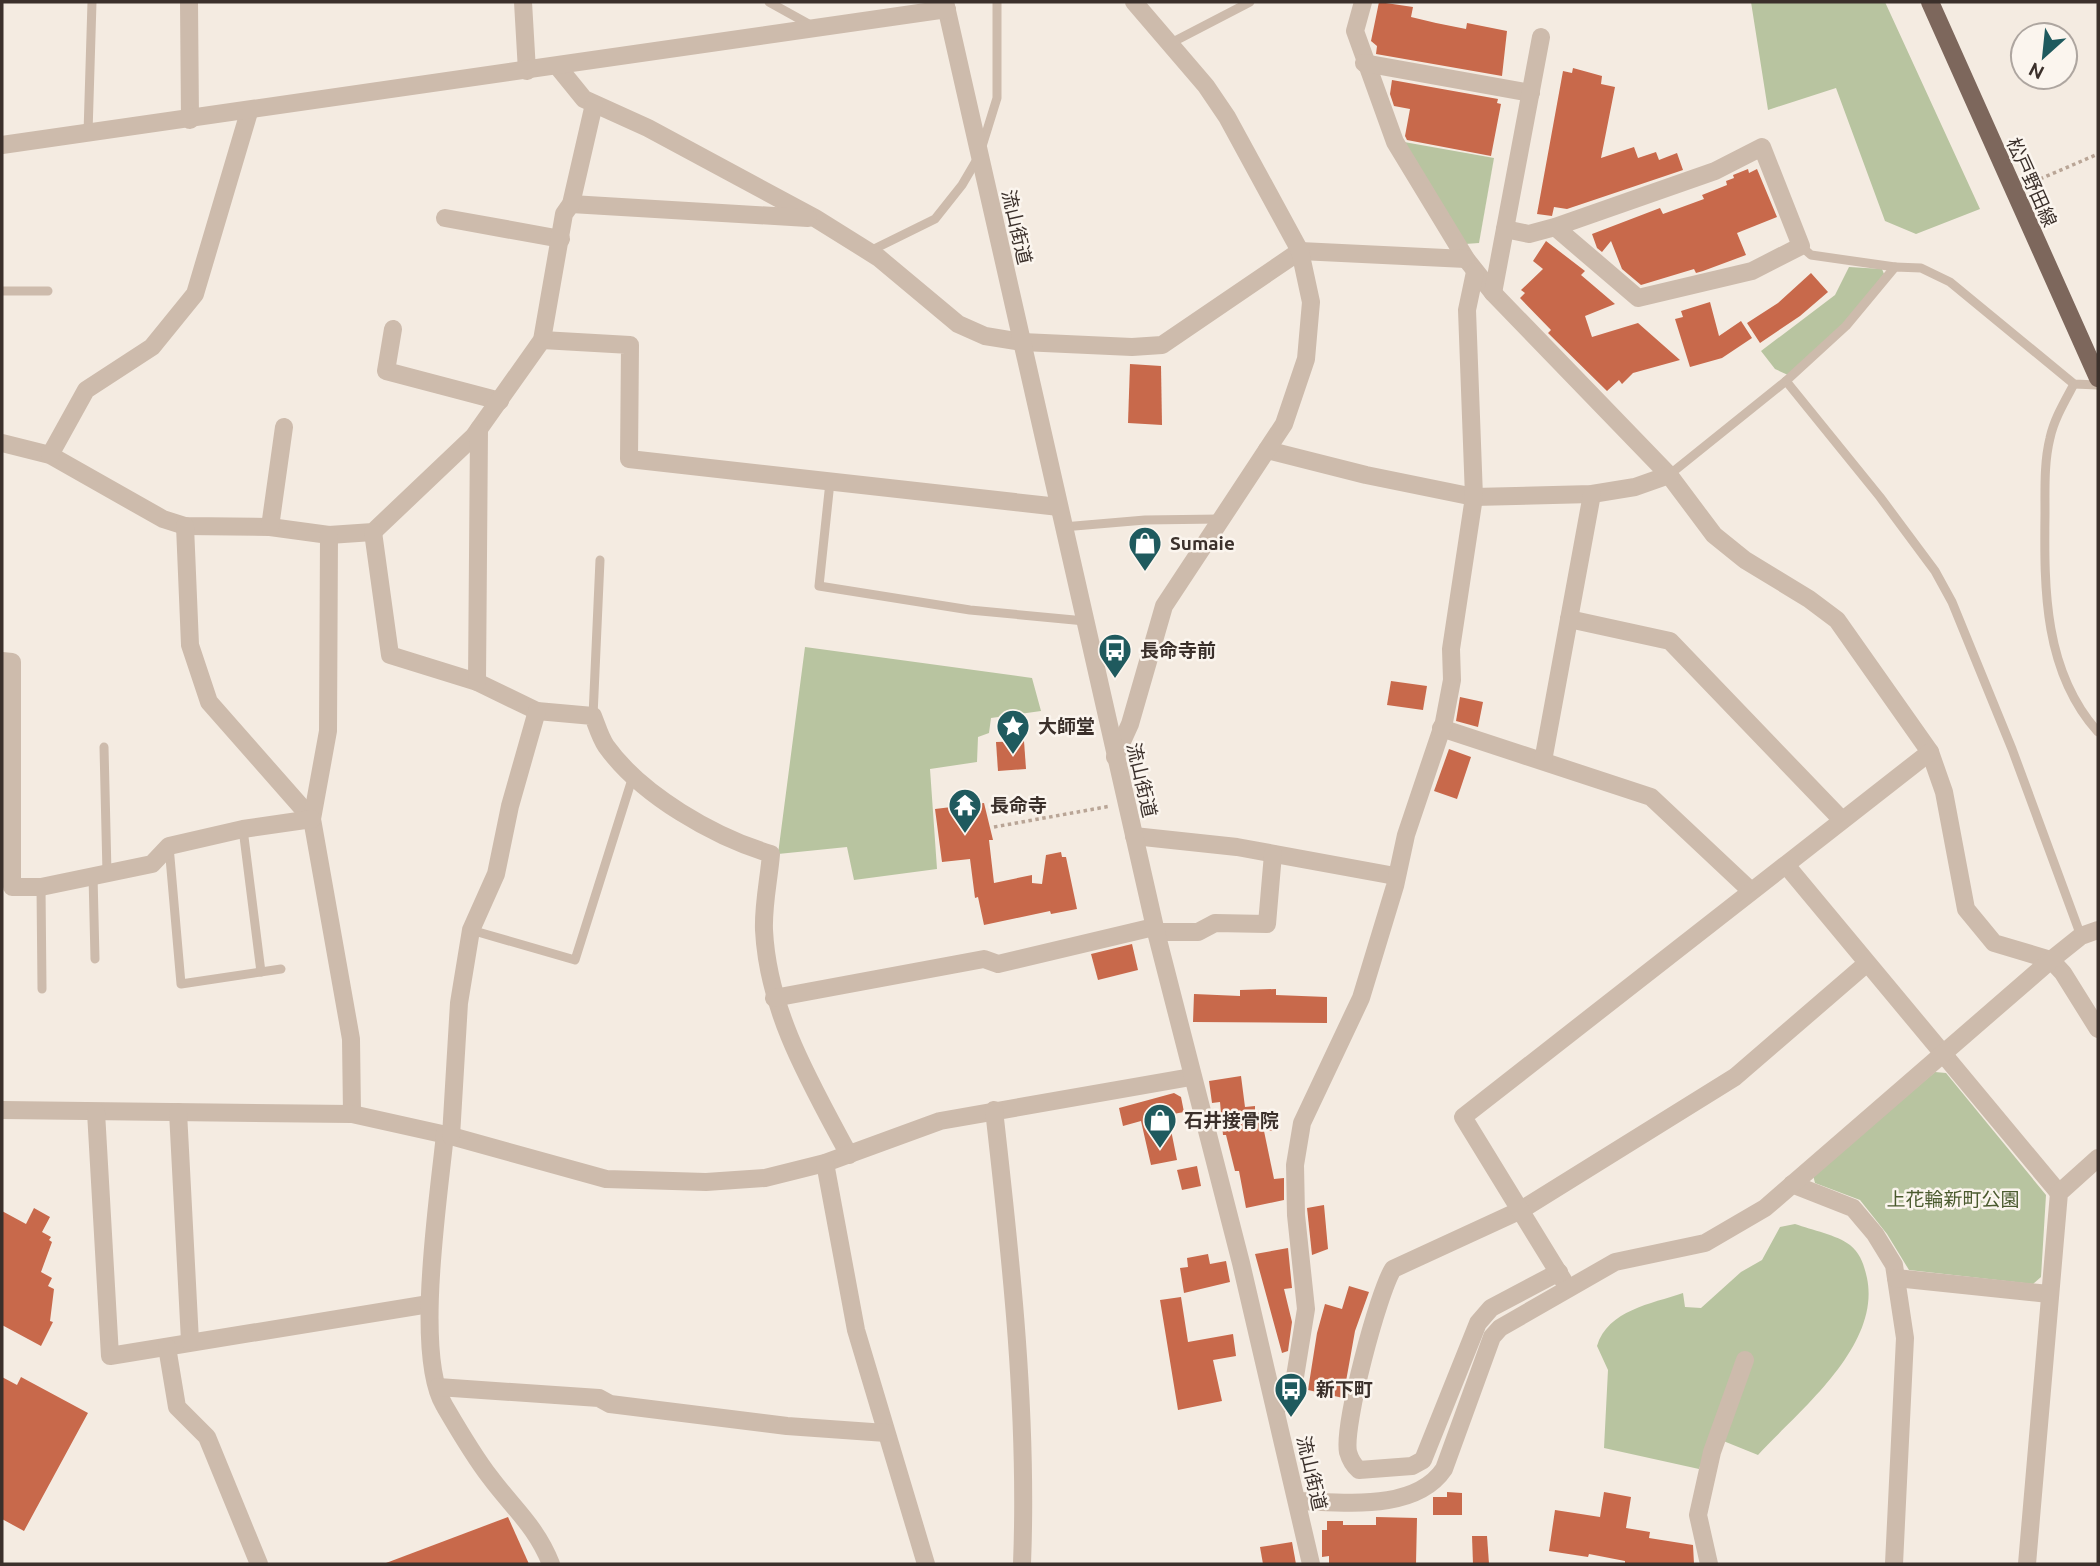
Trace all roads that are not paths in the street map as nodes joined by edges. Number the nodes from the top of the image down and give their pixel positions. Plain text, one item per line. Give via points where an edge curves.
1 (92, 2) edge
2 (188, 2) edge
3 (523, 2) edge
4 (769, 2) edge
5 (997, 2) edge
6 (1134, 2) edge
7 (1250, 2) edge
8 (1363, 2) edge
9 (1930, 2) edge
10 (946, 6) edge
11 (819, 29) junction
12 (1541, 37) dead end
13 (1171, 43) junction
14 (1364, 63) junction
15 (558, 67) junction
16 (527, 71) junction
17 (1531, 93) junction
18 (594, 104) junction
19 (248, 112) junction
20 (190, 120) junction
21 (88, 134) junction
22 (2, 145) edge
23 (979, 156) junction
24 (571, 204) junction
25 (445, 218) dead end
26 (815, 218) junction
27 (1555, 227) junction
28 (1505, 229) junction
29 (561, 239) junction
30 (1801, 246) junction
31 (1300, 251) junction
32 (868, 252) junction
33 (1470, 266) junction
34 (1895, 267) junction
35 (2, 291) edge
36 (48, 292) dead end
37 (1493, 293) junction
38 (393, 329) dead end
39 (542, 340) junction
40 (1023, 342) junction
41 (2098, 378) edge
42 (1786, 381) junction
43 (2074, 384) junction
44 (2098, 385) edge
45 (500, 401) junction
46 (284, 427) dead end
47 (479, 429) junction
48 (2, 443) edge
49 (1268, 450) junction
50 (50, 455) junction
51 (1669, 475) junction
52 (831, 482) junction
53 (1592, 494) junction
54 (1474, 497) junction
55 (1059, 507) junction
56 (1220, 519) junction
57 (185, 526) junction
58 (270, 527) junction
59 (1063, 527) junction
60 (373, 532) junction
61 (329, 535) junction
62 (600, 560) dead end
63 (1569, 619) junction
64 (1085, 621) junction
65 (2, 661) edge
66 (477, 682) junction
67 (537, 711) junction
68 (593, 716) junction
69 (1441, 729) junction
70 (2098, 732) edge
71 (104, 747) dead end
72 (1930, 752) junction
73 (1115, 757) junction
74 (1543, 761) junction
75 (633, 776) junction
76 (312, 819) junction
77 (1842, 820) junction
78 (243, 829) junction
79 (1134, 836) junction
80 (6, 840) edge
81 (169, 846) junction
82 (1273, 854) junction
83 (1786, 865) junction
84 (100, 874) junction
85 (1395, 876) junction
86 (41, 887) junction
87 (1750, 890) junction
88 (1155, 929) junction
89 (471, 930) junction
90 (2098, 930) edge
91 (2081, 936) junction
92 (95, 959) dead end
93 (2051, 960) junction
94 (1866, 964) junction
95 (281, 969) dead end
96 (261, 972) junction
97 (42, 989) dead end
98 (774, 998) junction
99 (2098, 1030) edge
100 (1941, 1054) junction
101 (1191, 1077) junction
102 (2, 1110) edge
103 (994, 1110) junction
104 (96, 1112) junction
105 (178, 1112) junction
106 (352, 1114) junction
107 (448, 1135) junction
108 (849, 1154) junction
109 (2098, 1158) edge
110 (825, 1163) junction
111 (1793, 1184) junction
112 (2059, 1193) junction
113 (1521, 1210) junction
114 (1896, 1278) junction
115 (1563, 1280) junction
116 (2049, 1294) junction
117 (429, 1304) junction
118 (190, 1341) junction
119 (167, 1347) junction
120 (1745, 1360) dead end
121 (438, 1387) junction
122 (1276, 1409) junction
123 (886, 1433) junction
124 (1297, 1501) junction
125 (259, 1564) edge
126 (551, 1564) edge
127 (926, 1564) edge
128 (1022, 1564) edge
129 (1311, 1564) edge
130 (1709, 1564) edge
131 (1894, 1564) edge
132 (2026, 1564) edge

1 - 21 lane
2 - 20 street
3 - 16 street
4 - 11 lane
5 - 23 lane via 997,98
6 - 13 street
7 - 13 lane
8 - 14 street via 1356,31
9 - 41 main road, 松戸野田線
10 - 11 street
10 - 23 street, 流山街道
11 - 15 street
12 - 17 street
13 - 31 street via 1227,117
14 - 17 street
14 - 33 street via 1395,142
15 - 16 street
15 - 18 street via 584,99
16 - 19 street
17 - 28 street
18 - 24 street
18 - 26 street
19 - 20 street
19 - 50 street via 195,294 152,347 86,390
20 - 21 street
21 - 22 street
23 - 32 lane via 935,219
23 - 40 street, 流山街道
24 - 26 street
24 - 29 street via 564,214
25 - 29 street
26 - 32 street
27 - 28 street via 1529,234
27 - 30 street via 1638,298 1752,271
27 - 30 street via 1706,175 1762,147
28 - 37 street
29 - 39 street
30 - 34 lane via 1811,255
31 - 33 street
31 - 40 street via 1162,345
31 - 49 street via 1311,302 1306,359 1284,424
32 - 40 street via 958,324 985,337
33 - 37 street
33 - 54 street via 1467,310
34 - 42 lane via 1846,327
34 - 43 lane via 1921,268 1950,282
35 - 36 lane
37 - 51 street
38 - 45 street via 386,371
39 - 45 street
39 - 52 street via 630,345 629,459
40 - 55 street, 流山街道
42 - 51 lane
42 - 91 lane via 1880,497 1935,571 1952,602
43 - 44 lane
43 - 70 lane via 2050,437 2044,559 2049,629 2061,672 2082,714
45 - 47 street
46 - 58 street
47 - 60 street
47 - 66 street
48 - 50 street
49 - 54 street
49 - 56 street
50 - 57 street via 163,519
51 - 53 street via 1635,487
51 - 72 street via 1714,535 1837,620
52 - 55 street
52 - 64 lane via 818,586 983,612
53 - 54 street
53 - 63 street
54 - 69 street via 1451,649 1452,680
55 - 59 street, 流山街道
56 - 59 lane
56 - 73 street via 1164,606 1130,724
57 - 58 street
57 - 76 street via 190,645 209,702
58 - 61 street
59 - 64 street, 流山街道
60 - 61 street
60 - 66 street via 390,655
61 - 76 street via 328,731
62 - 68 lane
63 - 74 street
63 - 77 street via 1670,641
64 - 73 street, 流山街道
65 - 80 street via 12,662
66 - 67 street
67 - 68 street
67 - 89 street via 496,874
68 - 75 street via 604,744
69 - 74 street
69 - 85 street
71 - 84 lane
72 - 77 street
72 - 93 street via 1944,792 1966,909 1994,943
73 - 79 street, 流山街道
74 - 87 street via 1651,797
75 - 89 lane via 575,960
75 - 98 street via 733,843 771,854 764,929
76 - 78 street
76 - 106 street via 349,1026
77 - 83 street
78 - 81 street
78 - 96 lane
79 - 82 street
79 - 88 street, 流山街道
80 - 86 street via 12,887
81 - 84 street via 152,864
81 - 96 lane via 181,984
82 - 85 street
82 - 88 street via 1267,924 1215,923 1198,932
83 - 87 street
83 - 94 street
84 - 86 street
84 - 92 lane
85 - 122 street via 1361,998 1302,1123 1295,1165 1296,1215 1306,1310 1293,1389
86 - 97 lane
87 - 113 street via 1463,1117
88 - 98 street via 999,964 984,959
88 - 101 street, 流山街道
89 - 107 street via 459,1003
90 - 91 street
91 - 93 street
93 - 99 street
93 - 100 street
94 - 100 street
94 - 113 street via 1735,1077
95 - 96 lane
98 - 108 street via 809,1080
100 - 111 street
100 - 112 street
101 - 103 street
101 - 122 street, 流山街道
102 - 104 street
103 - 108 street via 940,1121
103 - 128 street via 1025,1488
104 - 105 street
104 - 119 street via 110,1356
105 - 106 street
105 - 118 street
106 - 107 street
107 - 110 street via 606,1179 706,1182 765,1178
107 - 117 street
108 - 110 street
109 - 112 street
110 - 123 street via 856,1330
111 - 114 street via 1853,1208 1875,1234 1894,1265
111 - 115 street via 1765,1208 1705,1243 1615,1262
112 - 116 street
113 - 115 street
113 - 115 street via 1393,1269 1383,1285 1357,1389 1348,1450 1353,1465 1359,1470 1412,1466 1423,1460 1478,1323 1491,1308
114 - 116 street
114 - 131 street via 1905,1338
115 - 124 street via 1492,1337 1444,1469 1434,1483 1414,1494 1381,1499
116 - 132 street
117 - 118 street
117 - 121 street
118 - 119 street
119 - 125 street via 177,1407 207,1437
120 - 130 street via 1712,1452 1698,1515
121 - 123 street via 599,1398 610,1404 732,1419
121 - 126 street via 442,1402 483,1467 513,1501
122 - 124 street, 流山街道
123 - 127 street
124 - 129 street, 流山街道

